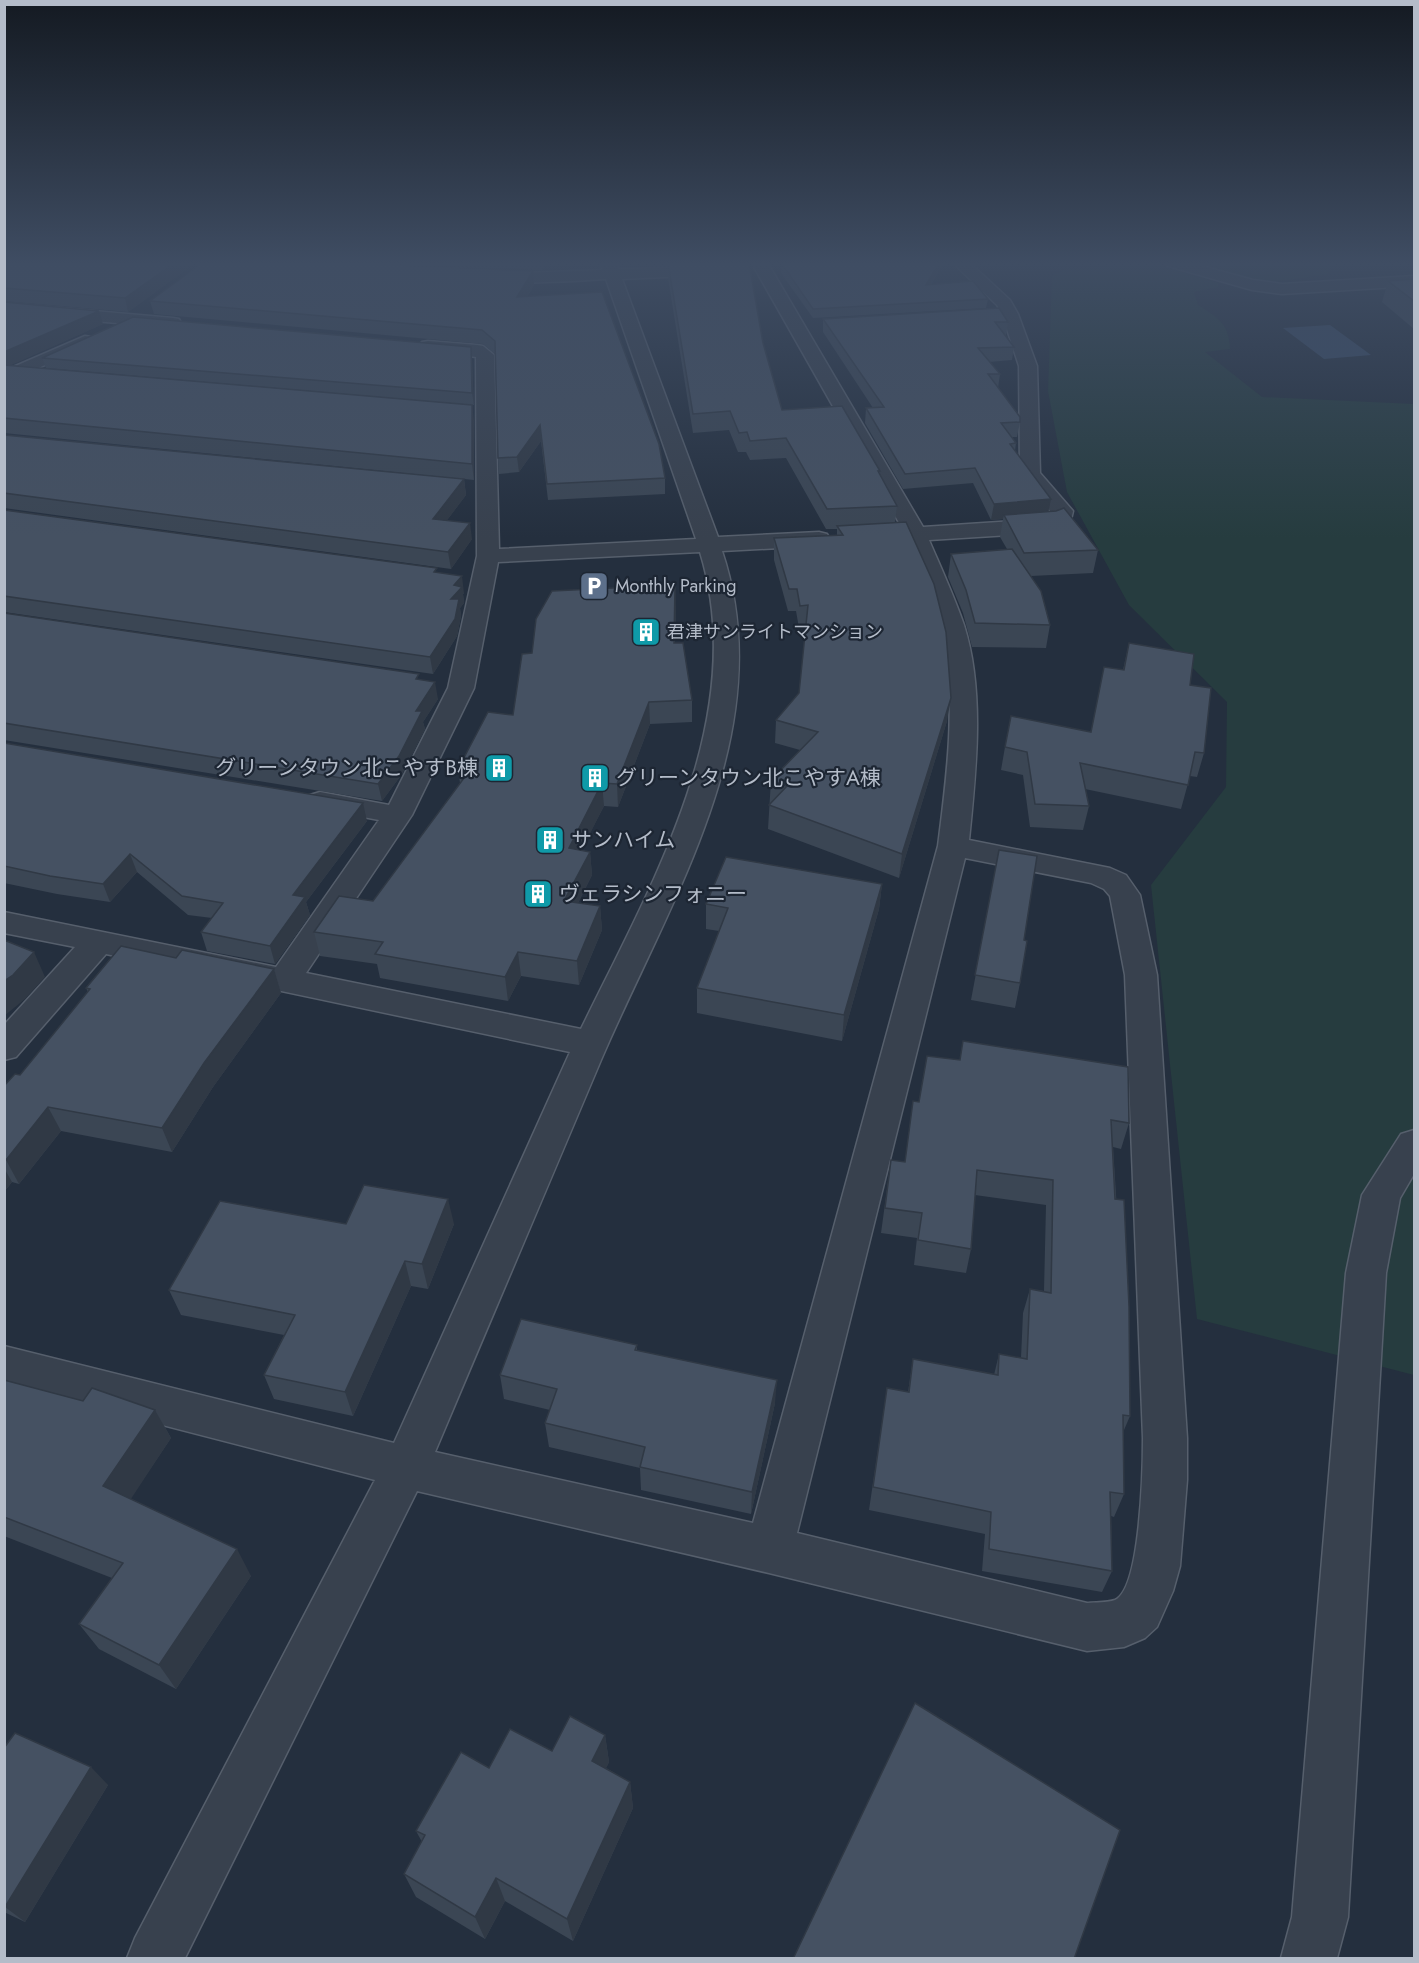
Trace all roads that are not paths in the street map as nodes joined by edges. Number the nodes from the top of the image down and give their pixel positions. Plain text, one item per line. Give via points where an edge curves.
1 (55, 355) edge
2 (484, 355) edge
3 (641, 355) edge
4 (811, 355) edge
5 (1024, 355) edge
6 (9, 375) edge
7 (50, 376) edge
8 (463, 486) edge
9 (487, 489) junction
10 (916, 534) junction
11 (870, 536) edge
12 (836, 538) edge
13 (710, 544) junction
14 (489, 556) junction
15 (460, 579) edge
16 (483, 582) junction
17 (294, 797) edge
18 (398, 814) junction
19 (953, 846) junction
20 (4, 922) edge
21 (99, 941) junction
22 (284, 980) junction
23 (591, 1044) junction
24 (4, 1048) edge
25 (1414, 1144) edge
26 (4, 1365) edge
27 (406, 1467) junction
28 (769, 1550) junction
29 (1319, 1945) edge
30 (155, 1959) edge

1 - 6 street
2 - 9 street via 478,412
3 - 13 street
4 - 10 street
5 - 10 street via 1028,366 1030,474 1062,511 1061,518 1042,526
6 - 7 street
8 - 9 street
9 - 14 street
10 - 11 street
10 - 19 street via 952,626 961,677 963,761
12 - 13 street
13 - 14 street
13 - 23 street via 726,617 726,673 705,784 675,868
14 - 16 street
15 - 16 street
16 - 18 street via 449,686
17 - 18 street
18 - 22 street
19 - 28 street
19 - 28 street via 1100,875 1115,882 1125,895 1141,975 1165,1438 1164,1509 1145,1604 1129,1621 1087,1626
20 - 21 street
21 - 22 street
21 - 24 street
22 - 23 street
23 - 27 street
25 - 29 street via 1381,1195 1366,1273
26 - 27 street
27 - 28 street
27 - 30 street

